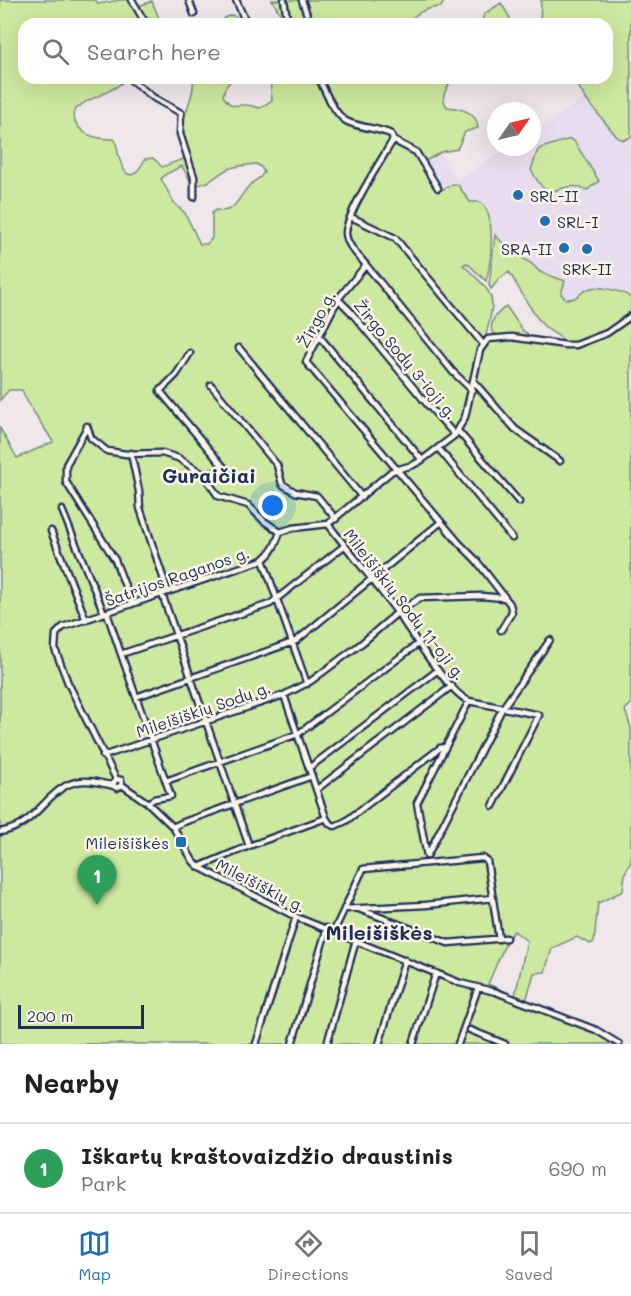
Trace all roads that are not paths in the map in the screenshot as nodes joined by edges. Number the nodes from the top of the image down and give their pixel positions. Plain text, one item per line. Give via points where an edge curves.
1 (132, 0) edge
2 (189, 0) edge
3 (236, 0) edge
4 (284, 0) edge
5 (302, 0) edge
6 (194, 14) dead end
7 (142, 18) edge
8 (244, 18) dead end
9 (287, 18) edge
10 (308, 18) edge
11 (136, 84) edge
12 (322, 84) edge
13 (393, 140) junction
14 (438, 188) dead end
15 (194, 196) dead end
16 (351, 217) junction
17 (366, 266) junction
18 (338, 299) junction
19 (631, 316) edge
20 (319, 336) junction
21 (483, 344) junction
22 (239, 348) dead end
23 (190, 352) dead end
24 (474, 382) junction
25 (211, 385) dead end
26 (472, 390) junction
27 (456, 433) junction
28 (439, 449) junction
29 (131, 453) junction
30 (422, 460) junction
31 (561, 460) dead end
32 (398, 468) junction
33 (203, 474) junction
34 (362, 497) junction
35 (519, 502) dead end
36 (62, 510) dead end
37 (336, 519) junction
38 (441, 522) junction
39 (328, 524) junction
40 (51, 531) dead end
41 (280, 532) junction
42 (512, 537) dead end
43 (344, 546) junction
44 (263, 560) junction
45 (370, 579) junction
46 (168, 592) junction
47 (162, 594) junction
48 (504, 598) junction
49 (276, 600) junction
50 (132, 604) junction
51 (105, 613) junction
52 (397, 613) junction
53 (86, 620) junction
54 (501, 630) dead end
55 (175, 636) junction
56 (550, 640) dead end
57 (291, 643) junction
58 (419, 643) junction
59 (122, 654) junction
60 (438, 670) junction
61 (190, 678) junction
62 (307, 684) junction
63 (452, 686) junction
64 (284, 695) junction
65 (136, 697) junction
66 (469, 702) junction
67 (502, 709) junction
68 (205, 720) junction
69 (298, 734) junction
70 (150, 739) junction
71 (445, 747) junction
72 (103, 756) junction
73 (219, 762) junction
74 (309, 768) junction
75 (312, 776) junction
76 (166, 781) junction
77 (115, 782) junction
78 (317, 789) junction
79 (148, 803) junction
80 (234, 804) junction
81 (493, 806) dead end
82 (326, 818) junction
83 (173, 827) junction
84 (0, 832) edge
85 (249, 846) junction
86 (428, 856) junction
87 (429, 864) junction
88 (199, 867) junction
89 (493, 898) junction
90 (344, 909) junction
91 (359, 909) junction
92 (296, 917) junction
93 (327, 928) junction
94 (334, 931) junction
95 (506, 938) dead end
96 (499, 939) junction
97 (356, 940) junction
98 (405, 960) junction
99 (436, 973) junction
100 (478, 988) junction
101 (470, 1030) dead end
102 (257, 1043) edge
103 (265, 1044) edge
104 (292, 1044) edge
105 (327, 1044) edge
106 (379, 1044) edge
107 (413, 1044) edge
108 (458, 1044) edge
109 (505, 1044) edge
110 (619, 1044) edge

1 - 7 street
2 - 6 street
3 - 8 street
4 - 9 street
5 - 10 street
11 - 15 street via 182,113 180,134 194,177
12 - 13 street via 346,122 381,130
13 - 14 street via 416,152
13 - 16 street
16 - 17 street via 346,236
16 - 21 street via 395,238
17 - 18 street, Žirgo g.
17 - 26 street
18 - 20 street, Žirgo g.
18 - 27 street, Žirgo Sodų 3-ioji g.
19 - 21 street via 607,333 576,345 512,337 490,338
20 - 30 street
20 - 32 street, Žirgo g. via 306,362
21 - 24 street
22 - 34 street
23 - 33 street via 160,391 227,471
24 - 26 street
24 - 31 street via 522,435
25 - 37 street via 277,465 282,484 295,492 317,496
26 - 27 street
27 - 28 street
27 - 35 street, Žirgo Sodų 3-ioji g.
28 - 30 street
28 - 42 street
29 - 33 street via 168,454
29 - 46 street via 140,508
29 - 50 street via 102,448 90,438 87,426 66,465 66,482 116,560
30 - 32 street
32 - 34 street
32 - 38 street, Žirgo g.
33 - 41 street via 218,496 248,505
34 - 37 street
36 - 51 street
37 - 39 street
38 - 45 street
38 - 48 street, Žirgo g.
39 - 41 street
39 - 43 street, Mileišiškių Sodų 11-oji g.
40 - 53 street
41 - 44 street, Šatrijos Raganos g. via 275,547
43 - 45 street, Mileišiškių Sodų 11-oji g.
43 - 49 street
44 - 46 street, Šatrijos Raganos g.
44 - 49 street
45 - 52 street, Mileišiškių Sodų 11-oji g.
45 - 57 street
46 - 47 street, Šatrijos Raganos g.
47 - 50 street, Šatrijos Raganos g.
47 - 55 street
48 - 52 street via 425,597
48 - 54 street via 512,612
49 - 55 street
49 - 57 street
50 - 51 street, Šatrijos Raganos g.
51 - 53 street, Šatrijos Raganos g.
51 - 59 street
52 - 58 street, Mileišiškių Sodų 11-oji g.
52 - 62 street
53 - 72 street, Šatrijos Raganos g. via 63,627 54,642 68,683
55 - 59 street
55 - 61 street
56 - 67 street
57 - 61 street
57 - 62 street
58 - 60 street, Mileišiškių Sodų 11-oji g.
58 - 69 street
59 - 65 street
60 - 63 street, Mileišiškių Sodų 11-oji g.
60 - 74 street
61 - 65 street
61 - 68 street
62 - 64 street
63 - 66 street, Mileišiškių Sodų 11-oji g.
63 - 78 street
64 - 68 street, Mileišiškių Sodų g.
64 - 69 street, Mileišiškių Sodų g.
65 - 70 street
66 - 67 street, Mileišiškių Sodų 11-oji g.
66 - 71 street
67 - 81 street, Mileišiškių Sodų 11-oji g. via 539,715
67 - 86 street
68 - 70 street, Mileišiškių Sodų g.
68 - 73 street
69 - 73 street
69 - 74 street, Mileišiškių Sodų g.
70 - 72 street, Mileišiškių Sodų g.
70 - 76 street
71 - 82 street via 341,825 333,826
71 - 86 street via 417,803
72 - 77 street, Šatrijos Raganos g.
73 - 76 street
73 - 80 street
74 - 75 street, Mileišiškių Sodų g.
75 - 78 street, Mileišiškių Sodų g.
75 - 80 street
76 - 79 street via 170,797
77 - 79 street, Mileišiškių g. via 117,788 122,785
77 - 84 street via 85,780 69,784 24,824
78 - 82 street, Mileišiškių Sodų g.
79 - 83 street, Mileišiškių g.
80 - 83 street
80 - 85 street
82 - 85 street
83 - 88 street, Mileišiškių g.
85 - 88 street
86 - 87 street
87 - 89 street via 486,859
87 - 90 street via 363,869
88 - 92 street, Mileišiškių g.
89 - 91 street
89 - 96 street
90 - 91 street
90 - 94 street
91 - 96 street via 448,944
92 - 93 street, Mileišiškių g.
92 - 102 street
93 - 94 street, Mileišiškių g.
93 - 104 street
94 - 97 street, Mileišiškių g.
95 - 96 street
97 - 98 street, Mileišiškių g.
97 - 105 street
98 - 99 street, Mileišiškių g.
98 - 106 street
99 - 100 street, Mileišiškių g.
99 - 107 street
100 - 108 street
100 - 110 street, Mileišiškių g. via 596,1030
101 - 109 street
102 - 103 street

